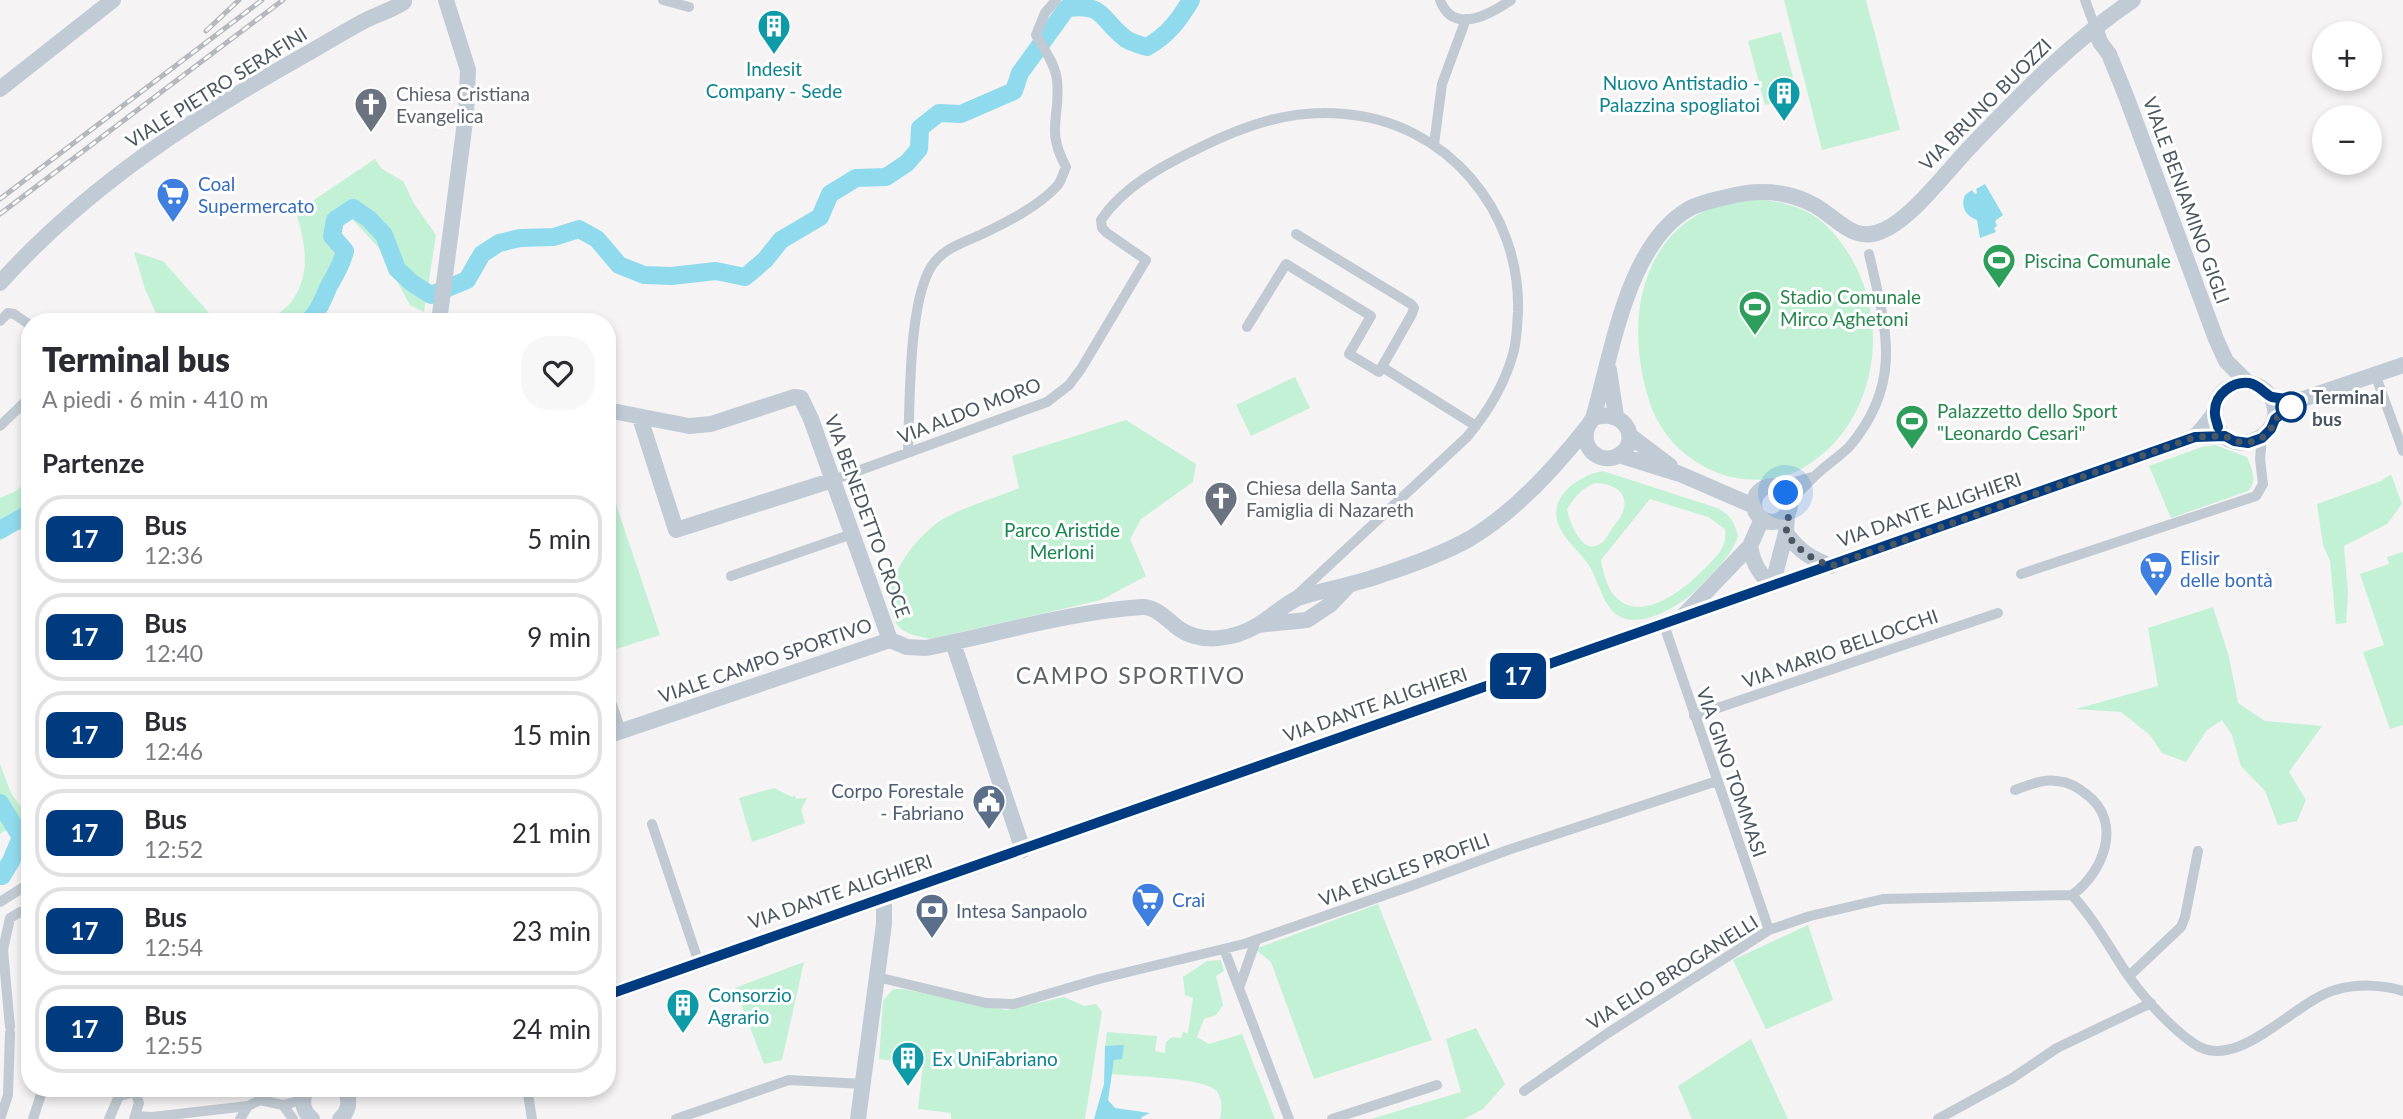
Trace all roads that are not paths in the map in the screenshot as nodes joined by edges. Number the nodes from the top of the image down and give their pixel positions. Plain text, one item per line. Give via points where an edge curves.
1 (113, 0) edge
2 (381, 0) edge
3 (446, 0) edge
4 (663, 0) edge
5 (1056, 0) edge
6 (1440, 0) edge
7 (1511, 0) edge
8 (2085, 0) edge
9 (2133, 0) edge
10 (404, 1) edge
11 (689, 7) dead end
12 (368, 19) junction
13 (1466, 19) junction
14 (2101, 22) junction
15 (0, 89) edge
16 (1434, 144) junction
17 (1296, 234) dead end
18 (1869, 254) dead end
19 (0, 283) edge
20 (440, 313) edge
21 (21, 319) edge
22 (0, 321) edge
23 (1247, 327) dead end
24 (2226, 361) junction
25 (2403, 365) edge
26 (1382, 367) junction
27 (1608, 367) junction
28 (2375, 374) junction
29 (2248, 383) junction
30 (2224, 391) junction
31 (2270, 396) junction
32 (2300, 400) junction
33 (21, 406) edge
34 (616, 412) edge
35 (2214, 412) junction
36 (1616, 416) junction
37 (640, 418) junction
38 (2275, 419) junction
39 (1590, 422) junction
40 (0, 426) edge
41 (1476, 426) junction
42 (1629, 435) junction
43 (2225, 436) junction
44 (2195, 437) junction
45 (2255, 441) junction
46 (1590, 449) junction
47 (2403, 451) edge
48 (908, 452) junction
49 (1619, 455) junction
50 (1558, 464) junction
51 (1680, 474) junction
52 (1814, 476) junction
53 (833, 480) junction
54 (1777, 487) junction
55 (1758, 506) junction
56 (1788, 508) junction
57 (1786, 533) junction
58 (852, 534) junction
59 (1750, 546) junction
60 (1332, 563) junction
61 (1831, 566) junction
62 (2021, 574) dead end
63 (731, 576) dead end
64 (1349, 585) junction
65 (1772, 586) junction
66 (1322, 592) junction
67 (1288, 603) junction
68 (1998, 613) dead end
69 (1305, 619) junction
70 (1672, 622) junction
71 (1258, 625) junction
72 (890, 640) junction
73 (953, 643) junction
74 (1694, 716) junction
75 (616, 732) edge
76 (1717, 780) junction
77 (2015, 790) dead end
78 (652, 824) dead end
79 (1023, 850) junction
80 (2198, 851) dead end
81 (21, 888) edge
82 (2072, 895) junction
83 (884, 898) junction
84 (1, 899) edge
85 (21, 912) edge
86 (1769, 930) junction
87 (1256, 940) junction
88 (1224, 949) junction
89 (699, 963) junction
90 (2, 976) edge
91 (2129, 976) junction
92 (877, 977) junction
93 (1239, 988) junction
94 (2403, 991) edge
95 (616, 992) edge
96 (2151, 1003) junction
97 (863, 1084) junction
98 (1437, 1085) dead end
99 (1524, 1091) dead end
100 (4, 1094) edge
101 (40, 1097) edge
102 (119, 1097) edge
103 (138, 1097) edge
104 (261, 1097) edge
105 (347, 1097) edge
106 (528, 1097) edge
107 (260, 1100) junction
108 (283, 1105) junction
109 (248, 1106) junction
110 (304, 1110) edge
111 (135, 1118) edge
112 (342, 1118) edge
113 (0, 1119) edge
114 (33, 1119) edge
115 (108, 1119) edge
116 (240, 1119) edge
117 (532, 1119) edge
118 (676, 1119) edge
119 (858, 1119) edge
120 (1289, 1119) edge
121 (1332, 1119) edge
122 (1938, 1119) edge

1 - 15 street
2 - 12 street
3 - 20 street via 468,67
4 - 11 street
5 - 48 street via 1035,35 1057,80 1053,134 1066,167 1059,185 1036,204 951,246 932,265 920,295 912,357
6 - 13 street via 1447,15
7 - 13 street via 1495,11
8 - 14 street
9 - 14 street, VIA BRUNO BUOZZI
10 - 12 street, VIALE PIETRO SERAFINI
12 - 19 street, VIALE PIETRO SERAFINI via 180,130 124,169 69,214
13 - 16 street via 1442,84
14 - 24 street, VIALE BENIAMINO GIGLI via 2100,42 2109,54
14 - 27 street, VIA BRUNO BUOZZI via 2037,77 1914,207 1884,230 1852,233 1801,198 1768,191 1749,191 1687,210 1663,230 1646,255 1631,285
16 - 41 street, VIA ALDO MORO via 1465,170 1489,202 1515,266 1514,352 1488,412
16 - 48 street, VIA ALDO MORO via 1379,121 1346,114 1285,115 1218,138 1145,178 1111,204 1101,220 1107,233 1146,260 1069,385 1047,402
17 - 26 street via 1414,308
18 - 52 street via 1887,340 1884,382 1870,419 1847,448
21 - 22 street via 8,313
23 - 26 street via 1286,264 1371,316 1349,354 1378,372
24 - 29 street, VIALE BENIAMINO GIGLI
24 - 30 street, VIALE BENIAMINO GIGLI
25 - 28 street
26 - 41 street
27 - 36 street
27 - 39 street
28 - 32 street
28 - 47 street
29 - 30 street
29 - 31 street
30 - 35 street
31 - 32 street
31 - 38 street
32 - 38 street
33 - 40 street
34 - 37 street, VIA BENEDETTO CROCE
35 - 43 street
35 - 44 street
36 - 39 street via 1603,415
36 - 42 street
37 - 53 street, VIA BENEDETTO CROCE via 689,426 711,424 798,397 804,402
37 - 53 street via 677,530
38 - 45 street via 2271,429
39 - 46 street via 1586,440
39 - 50 street, VIALE CAMPO SPORTIVO
41 - 60 street, VIA ALDO MORO
42 - 49 street via 1628,445
42 - 51 street
43 - 44 street, VIA DANTE ALIGHIERI
43 - 45 street, VIA DANTE ALIGHIERI
44 - 61 street, VIA DANTE ALIGHIERI
45 - 62 street via 2263,484 2256,496
46 - 49 street via 1605,458
46 - 50 street, VIALE CAMPO SPORTIVO
48 - 53 street, VIA ALDO MORO
49 - 51 street
50 - 64 street, VIALE CAMPO SPORTIVO via 1472,537 1439,554
51 - 55 street
52 - 54 street
52 - 56 street
53 - 58 street, VIA BENEDETTO CROCE
54 - 55 street via 1768,487
54 - 56 street via 1786,493
55 - 56 street via 1773,522 1784,518
55 - 59 street
56 - 57 street
57 - 61 street via 1811,559
57 - 65 street
58 - 63 street
58 - 72 street, VIA BENEDETTO CROCE
59 - 65 street via 1759,573
59 - 70 street
60 - 66 street, VIA ALDO MORO
60 - 67 street, VIA ALDO MORO
61 - 65 street, VIA DANTE ALIGHIERI
64 - 66 street, VIALE CAMPO SPORTIVO
64 - 69 street, VIALE CAMPO SPORTIVO via 1331,604
65 - 70 street, VIA DANTE ALIGHIERI
66 - 67 street, VIALE CAMPO SPORTIVO
66 - 69 street
67 - 69 street via 1287,614
67 - 71 street, VIALE CAMPO SPORTIVO
68 - 74 street, VIA MARIO BELLOCCHI
69 - 71 street, VIALE CAMPO SPORTIVO
70 - 74 street, VIA GINO TOMMASI
70 - 79 street, VIA DANTE ALIGHIERI
71 - 73 street, VIALE CAMPO SPORTIVO via 1202,639 1146,607 1105,611
72 - 73 street, VIALE CAMPO SPORTIVO via 926,648
72 - 75 street, VIALE CAMPO SPORTIVO
73 - 79 street
74 - 76 street, VIA GINO TOMMASI
76 - 86 street, VIA GINO TOMMASI
76 - 87 street, VIA ENGLES PROFILI
77 - 82 street via 2042,780 2074,785 2092,798 2102,813 2108,830 2106,848 2096,870
78 - 89 street
79 - 83 street, VIA DANTE ALIGHIERI
80 - 91 street via 2180,927
81 - 84 street
82 - 86 street, VIA ELIO BROGANELLI via 1883,899
82 - 91 street
83 - 89 street, VIA DANTE ALIGHIERI
83 - 92 street
85 - 90 street via 10,919
86 - 99 street, VIA ELIO BROGANELLI
87 - 88 street, VIA ENGLES PROFILI
87 - 93 street
88 - 92 street, VIA ENGLES PROFILI via 1014,1004 986,1003
88 - 93 street
89 - 95 street, VIA DANTE ALIGHIERI
90 - 100 street via 10,1030
91 - 96 street
92 - 97 street
93 - 120 street
94 - 96 street via 2366,986 2335,990 2239,1048 2221,1052 2206,1051 2193,1043
96 - 122 street via 2057,1048 2001,1086
97 - 118 street via 789,1080
97 - 119 street
98 - 121 street
100 - 113 street
101 - 114 street
102 - 115 street
103 - 111 street
104 - 107 street
105 - 112 street
106 - 117 street
107 - 108 street
107 - 109 street
108 - 110 street
108 - 110 street
109 - 111 street
109 - 116 street

